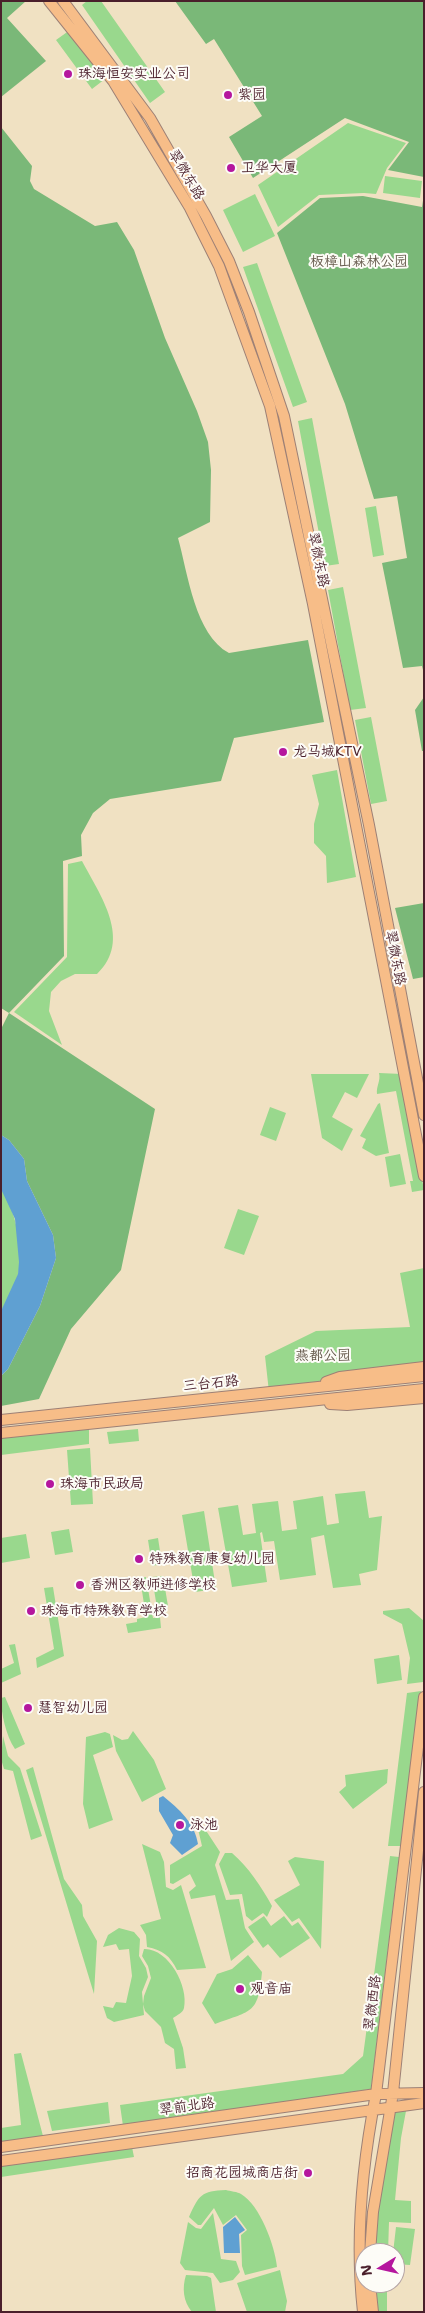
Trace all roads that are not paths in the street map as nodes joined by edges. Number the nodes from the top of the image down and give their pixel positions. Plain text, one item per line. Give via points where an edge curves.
1 (49, 1) edge
2 (67, 5) edge
3 (62, 16) junction
4 (424, 1115) edge
5 (424, 1176) edge
6 (424, 1367) edge
7 (424, 1376) edge
8 (308, 1388) junction
9 (424, 1389) edge
10 (424, 1398) edge
11 (296, 1402) junction
12 (1, 1420) edge
13 (1, 1433) edge
14 (424, 1697) edge
15 (424, 1792) edge
16 (424, 2092) edge
17 (393, 2093) junction
18 (376, 2094) junction
19 (424, 2103) edge
20 (373, 2109) junction
21 (390, 2109) junction
22 (1, 2147) edge
23 (1, 2160) edge
24 (366, 2160) junction
25 (381, 2162) junction
26 (371, 2243) edge
27 (371, 2293) edge
28 (363, 2312) edge
29 (373, 2312) edge

1 - 3 main road, 翠微东路
2 - 3 main road
2 - 4 main road, 翠微东路 via 150,118 206,216 229,260 284,416 369,825
3 - 5 main road, 翠微东路 via 113,81 190,208 219,266 270,406 313,604
6 - 8 main road via 340,1377
7 - 8 main road, 三台石路
8 - 12 main road, 三台石路
9 - 11 main road, 三台石路
10 - 11 main road via 347,1405
11 - 13 main road, 三台石路
14 - 18 main road, 翠微西路
15 - 17 main road, 翠微西路
16 - 17 main road, 翠前北路
17 - 18 main road, 翠前北路
17 - 21 main road, 翠微西路
18 - 20 main road, 翠微西路
18 - 22 main road, 翠前北路
19 - 21 main road, 翠前北路
20 - 21 main road, 翠前北路
20 - 23 main road, 翠前北路
20 - 24 main road, 翠微西路
21 - 25 main road, 翠微西路
24 - 25 main road
24 - 28 main road, 翠微西路 via 359,2274
25 - 26 main road, 翠微西路
27 - 29 main road

